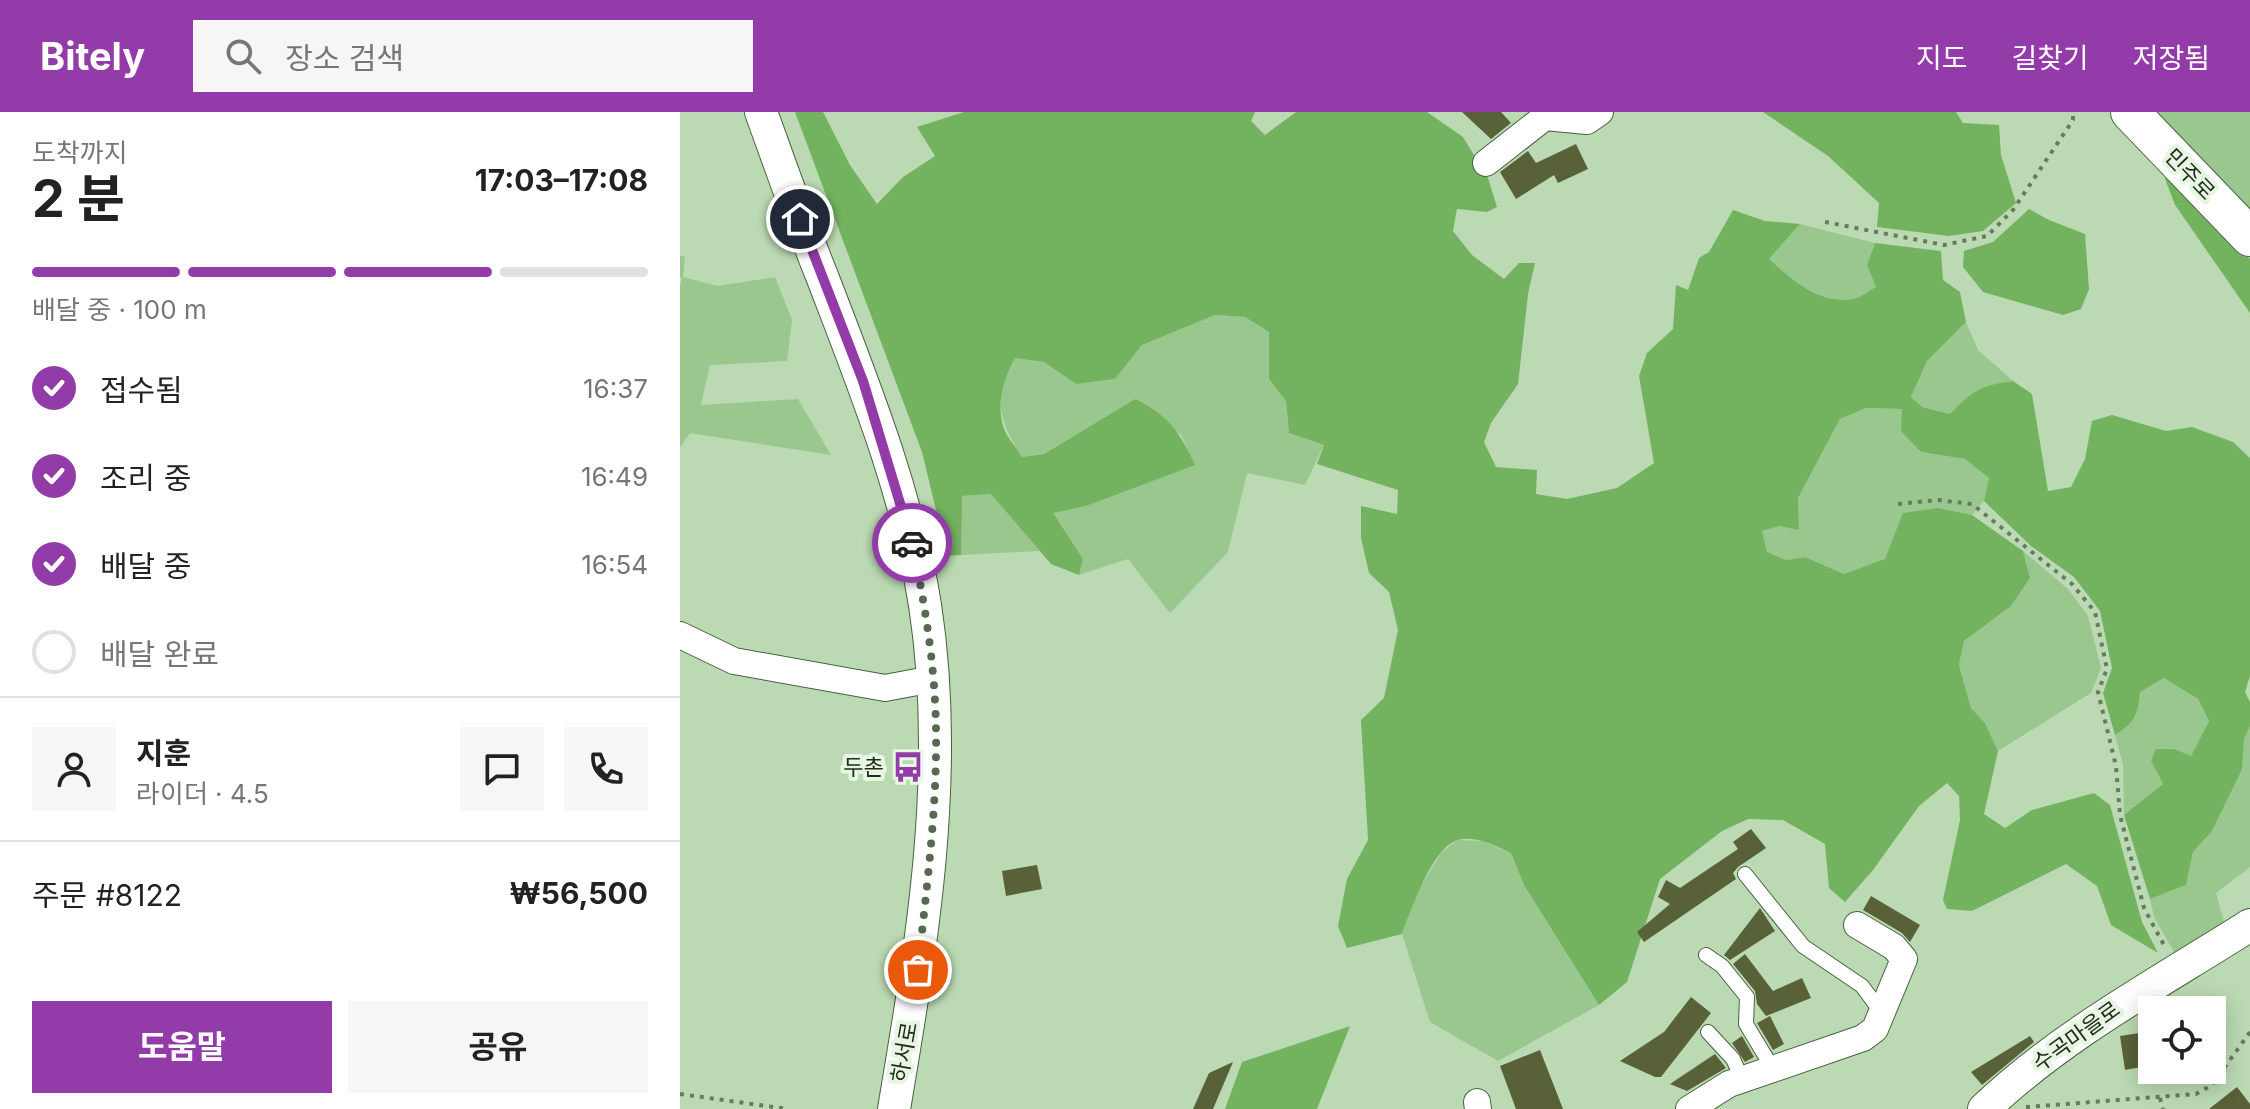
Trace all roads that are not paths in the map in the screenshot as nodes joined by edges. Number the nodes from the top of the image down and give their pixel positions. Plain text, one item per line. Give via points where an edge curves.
1 (761, 112) edge
2 (1600, 112) edge
3 (2130, 112) edge
4 (1486, 163) dead end
5 (2250, 237) edge
6 (680, 635) edge
7 (933, 679) junction
8 (1745, 874) dead end
9 (1857, 925) dead end
10 (2250, 925) edge
11 (1706, 955) dead end
12 (1882, 1014) junction
13 (1708, 1032) dead end
14 (1773, 1069) junction
15 (1742, 1079) junction
16 (1986, 1107) edge
17 (894, 1109) edge
18 (1689, 1109) edge

1 - 7 street, 하서로 via 863,381 901,500 925,604
2 - 4 street via 1587,121 1545,117
3 - 5 main road, 민주로
6 - 7 street via 734,661 870,686
7 - 17 street, 하서로 via 931,839 918,970
8 - 12 lane via 1803,946 1862,986
9 - 12 street via 1904,959
10 - 16 street, 수곡마을로 via 2125,1000
11 - 14 lane via 1747,997 1746,1024
12 - 14 street via 1863,1038
13 - 15 lane via 1733,1059
14 - 15 street
15 - 18 street

